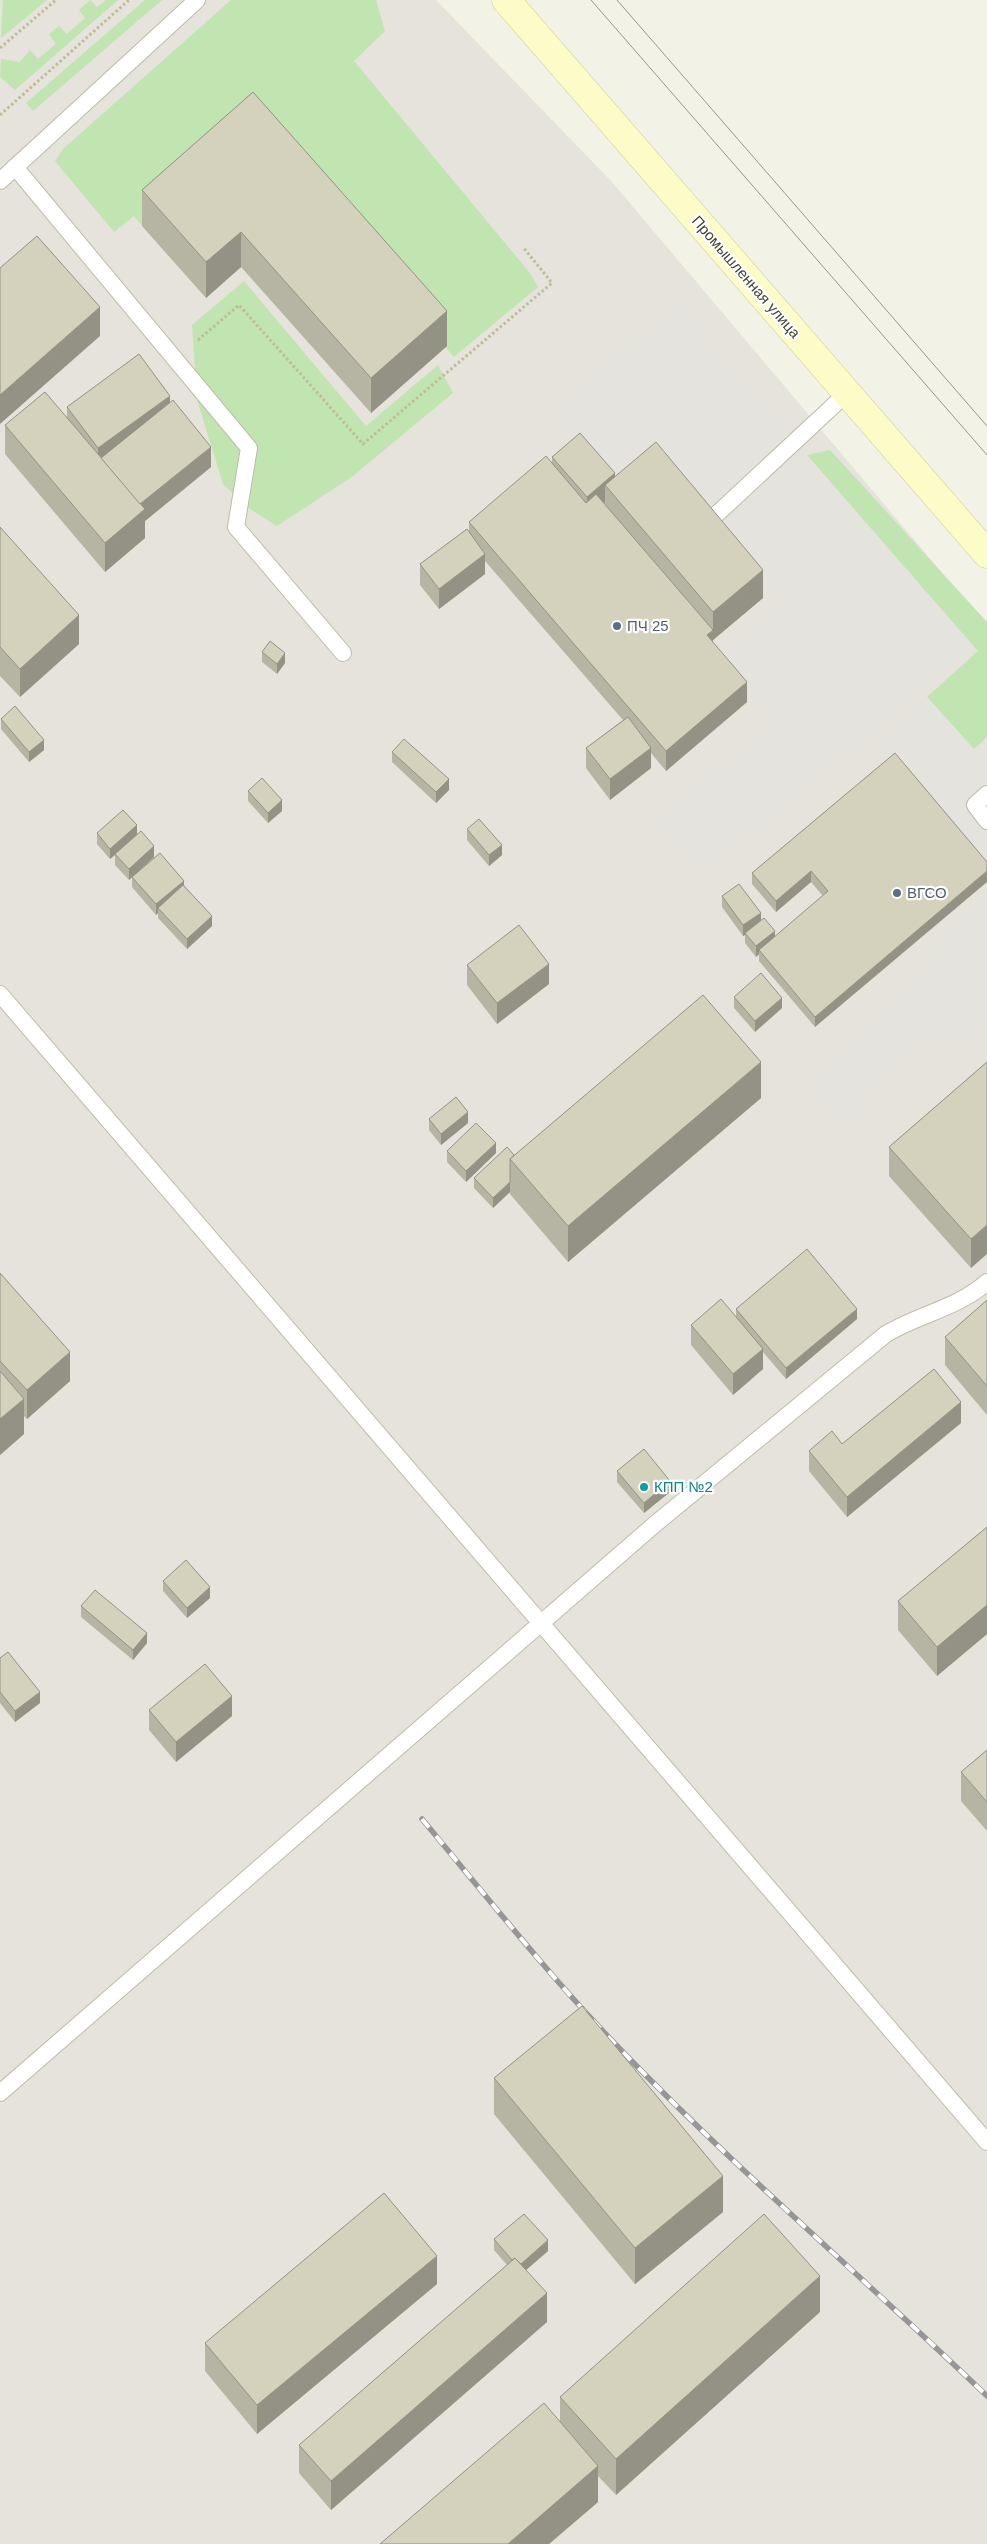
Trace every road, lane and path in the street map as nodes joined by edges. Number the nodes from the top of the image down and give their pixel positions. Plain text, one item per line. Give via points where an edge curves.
1 (56, 0) edge
2 (129, 0) edge
3 (197, 0) edge
4 (506, 0) edge
5 (0, 48) edge
6 (0, 115) edge
7 (15, 167) junction
8 (0, 181) edge
9 (523, 247) dead end
10 (175, 359) junction
11 (847, 393) junction
12 (717, 514) edge
13 (987, 554) edge
14 (343, 653) dead end
15 (987, 794) edge
16 (987, 821) edge
17 (0, 994) edge
18 (987, 1282) edge
19 (541, 1624) junction
20 (0, 2093) edge
21 (987, 2142) edge

1 - 5 path
2 - 6 path
3 - 7 lane
4 - 11 street, Промышленная улица
7 - 8 lane
7 - 10 lane
9 - 10 path via 552,283 363,444 239,305
10 - 14 lane via 249,448 236,527
11 - 12 lane
11 - 13 street, Промышленная улица
15 - 16 lane via 975,806
17 - 19 lane
18 - 19 lane via 957,1303 904,1323 886,1334 661,1519
19 - 20 lane
19 - 21 lane

